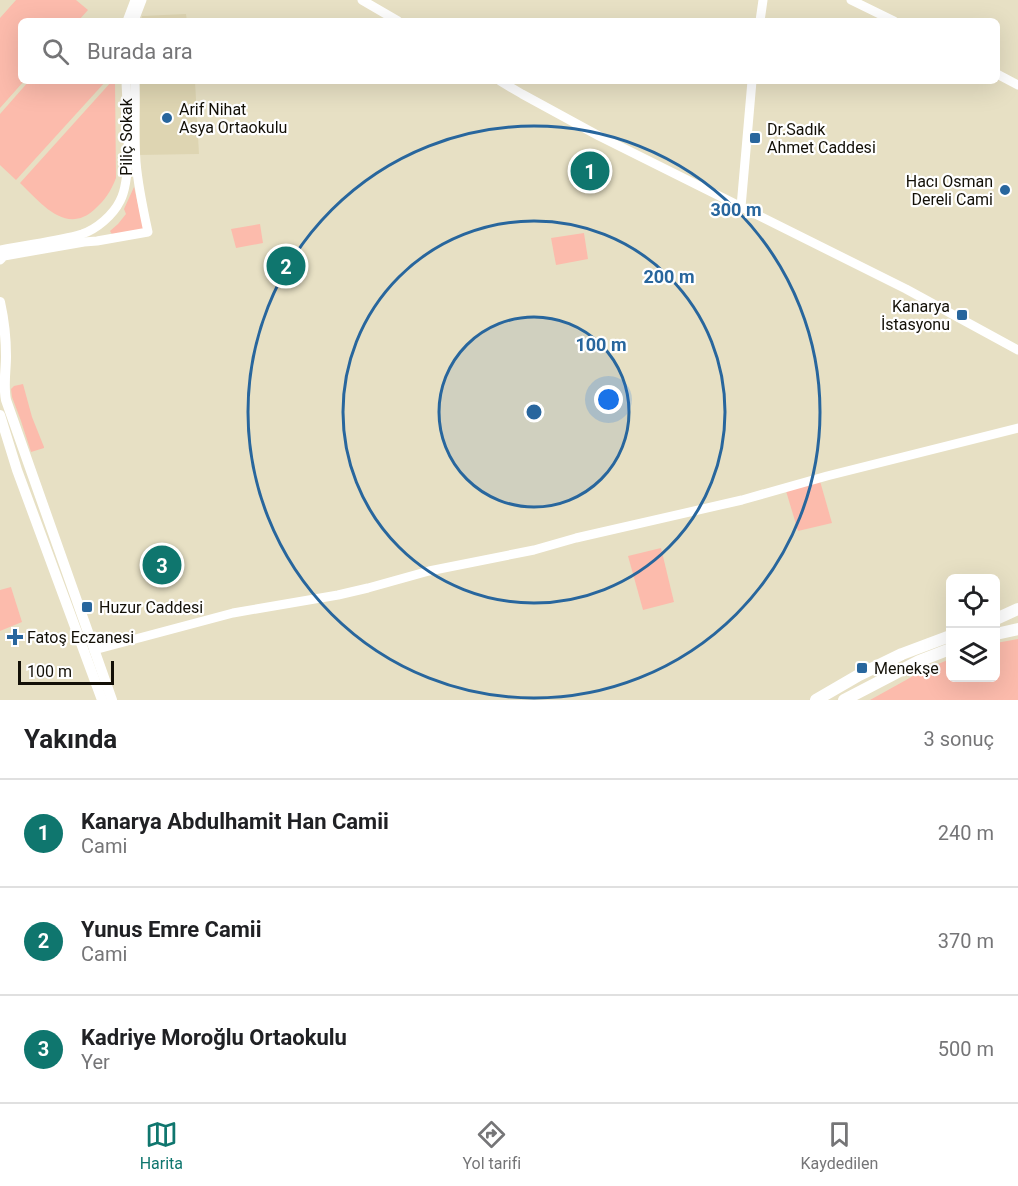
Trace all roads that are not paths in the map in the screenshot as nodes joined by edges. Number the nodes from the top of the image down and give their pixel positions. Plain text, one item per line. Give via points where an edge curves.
1 (135, 0) edge
2 (142, 0) edge
3 (362, 0) edge
4 (763, 0) edge
5 (851, 0) edge
6 (128, 18) edge
7 (135, 18) edge
8 (393, 18) edge
9 (760, 18) edge
10 (888, 18) edge
11 (1000, 76) edge
12 (126, 84) edge
13 (135, 84) edge
14 (505, 84) edge
15 (752, 84) edge
16 (1018, 85) edge
17 (741, 207) junction
18 (43, 246) junction
19 (3, 248) edge
20 (0, 260) edge
21 (0, 302) edge
22 (1018, 350) edge
23 (6, 368) junction
24 (0, 379) edge
25 (2, 396) edge
26 (0, 417) edge
27 (1018, 428) edge
28 (1018, 609) edge
29 (1018, 615) edge
30 (1000, 616) edge
31 (1000, 617) edge
32 (1018, 628) edge
33 (1000, 633) edge
34 (946, 638) edge
35 (94, 650) junction
36 (946, 651) edge
37 (102, 700) edge
38 (112, 700) edge
39 (816, 700) edge
40 (844, 700) edge

1 - 6 street
2 - 7 street
3 - 8 street
4 - 9 street
5 - 10 street
11 - 16 street
12 - 18 street, Piliç Sokak via 128,161 121,201 105,221 85,233
13 - 18 street, Piliç Sokak via 136,161 148,232
14 - 17 street
15 - 17 street
17 - 22 street
18 - 19 street, Piliç Sokak
18 - 20 street
21 - 23 main road
23 - 24 street
23 - 25 main road
25 - 35 main road
26 - 37 main road
27 - 35 street via 534,550 429,571 338,595 232,613
28 - 30 main road
29 - 31 main road
32 - 33 main road
34 - 39 main road via 902,654
35 - 38 main road
36 - 40 main road

